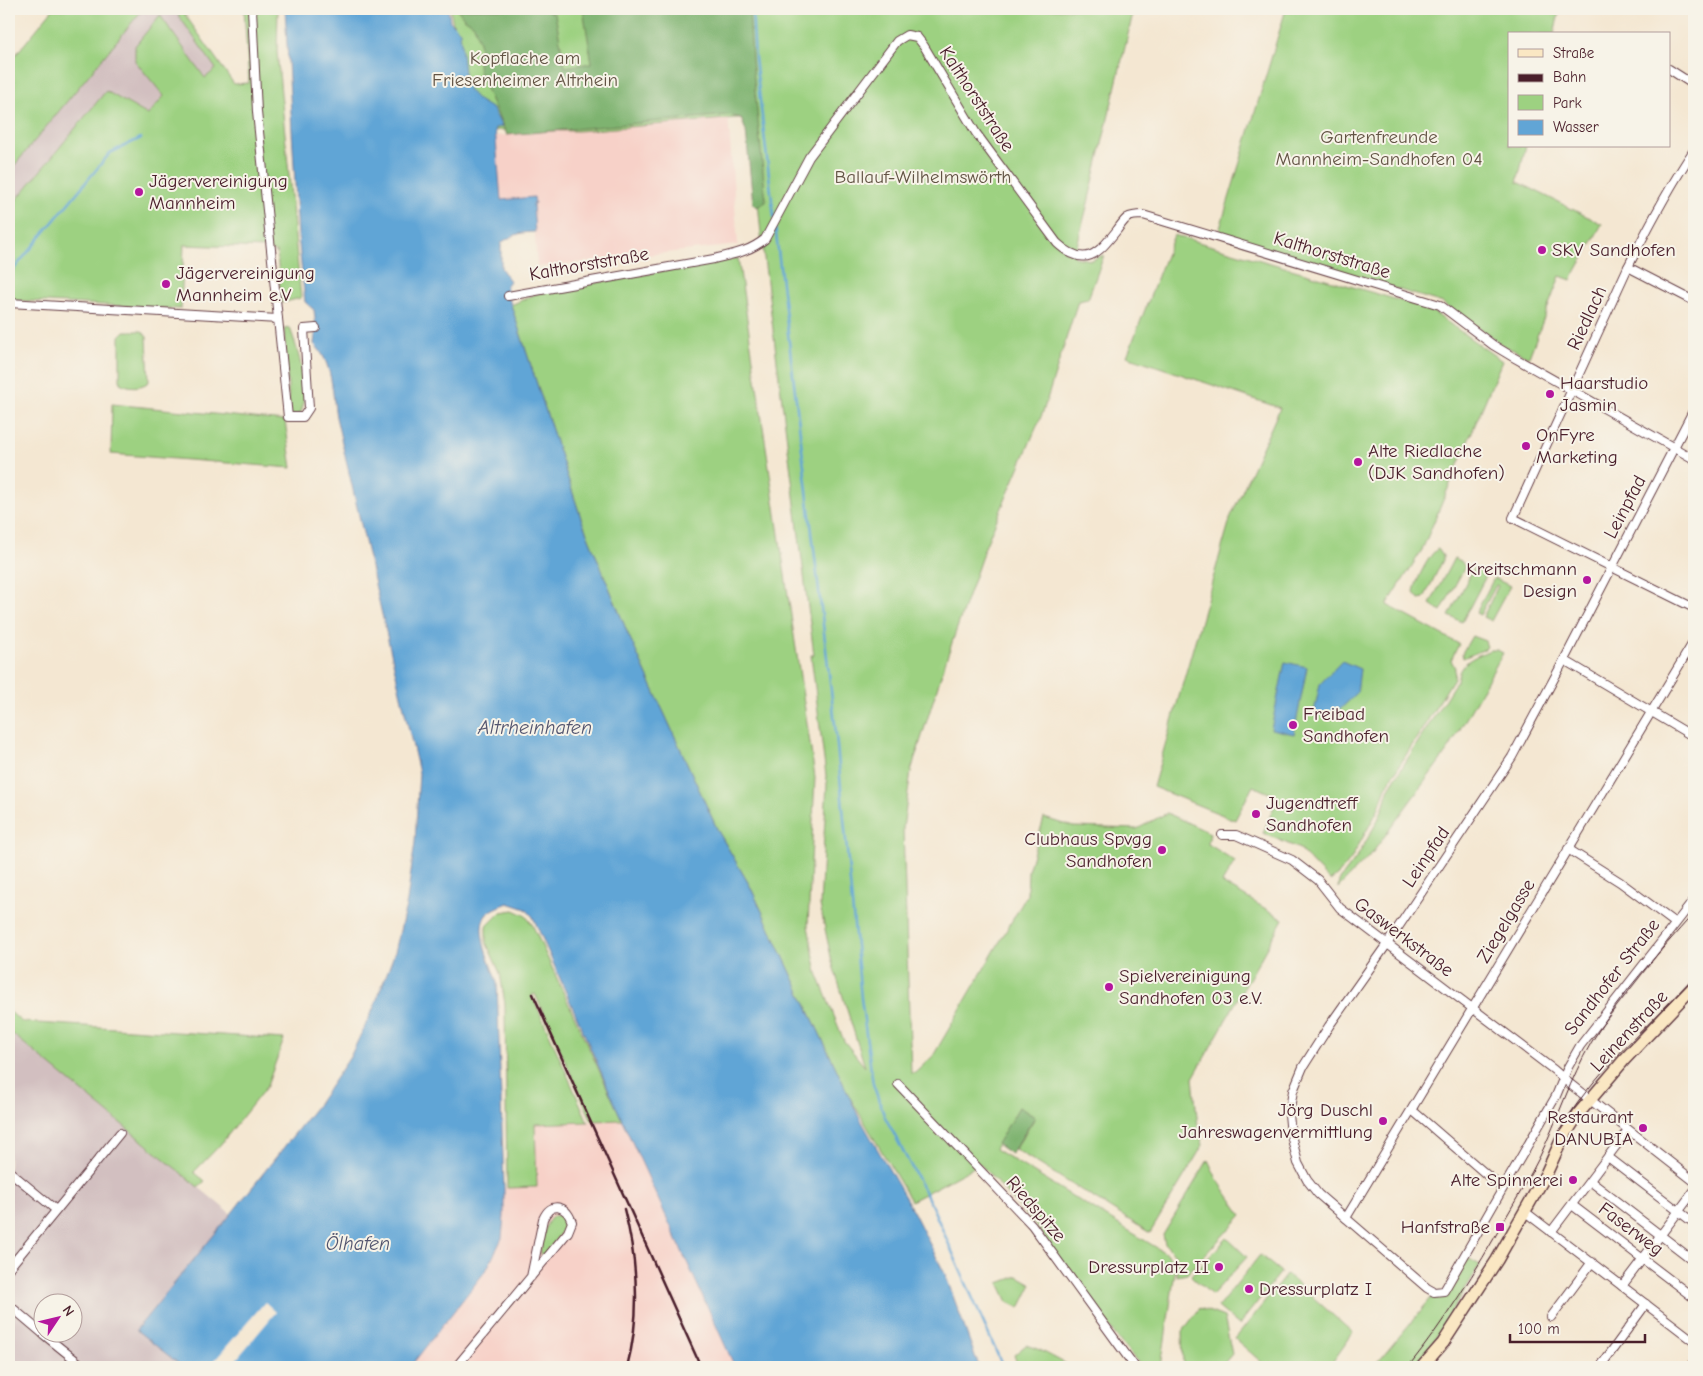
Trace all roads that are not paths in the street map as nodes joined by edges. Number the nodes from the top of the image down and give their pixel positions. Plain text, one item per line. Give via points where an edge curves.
1 (252, 9) edge
2 (1670, 70) edge
3 (1694, 85) edge
4 (1694, 150) edge
5 (1628, 267) junction
6 (508, 296) dead end
7 (1694, 301) edge
8 (9, 304) edge
9 (278, 319) junction
10 (316, 328) dead end
11 (1572, 390) junction
12 (1694, 409) edge
13 (1675, 448) junction
14 (1694, 459) edge
15 (1612, 567) junction
16 (1694, 608) edge
17 (1694, 641) edge
18 (1564, 660) junction
19 (1652, 711) junction
20 (1694, 737) edge
21 (1222, 835) dead end
22 (1568, 849) junction
23 (1694, 900) edge
24 (1676, 923) junction
25 (1387, 944) junction
26 (1694, 988) edge
27 (1472, 1008) junction
28 (1564, 1079) junction
29 (898, 1084) dead end
30 (1590, 1100) junction
31 (1412, 1110) junction
32 (1628, 1130) junction
33 (120, 1133) dead end
34 (1608, 1157) junction
35 (9, 1171) edge
36 (1590, 1181) junction
37 (1694, 1181) edge
38 (1502, 1188) junction
39 (1694, 1191) edge
40 (1572, 1205) junction
41 (56, 1210) junction
42 (1524, 1211) junction
43 (1679, 1211) junction
44 (1346, 1218) junction
45 (1694, 1223) edge
46 (1551, 1232) junction
47 (1661, 1235) junction
48 (1643, 1259) junction
49 (1694, 1260) edge
50 (1592, 1262) junction
51 (9, 1268) edge
52 (531, 1277) junction
53 (1622, 1286) junction
54 (1428, 1288) joint
55 (1694, 1298) edge
56 (1646, 1304) junction
57 (9, 1305) edge
58 (1551, 1318) dead end
59 (32, 1324) edge
60 (1694, 1340) edge
61 (1443, 1343) junction
62 (56, 1344) edge
63 (1694, 1362) edge
64 (84, 1367) edge
65 (456, 1367) edge
66 (1135, 1367) edge
67 (1422, 1367) edge
68 (1431, 1367) edge
69 (1600, 1367) edge
70 (1690, 1367) edge

1 - 9 street via 257,112
2 - 3 street
4 - 5 street, Riedlach
5 - 7 street
5 - 11 street, Riedlach
6 - 11 street, Kalthorststraße via 724,257 750,249 764,239 809,157 897,41 907,35 917,37 976,133 1067,252 1078,256 1094,255 1127,218 1143,215 1440,305 1493,345
8 - 9 street
9 - 10 street via 288,417 303,417 309,408 304,329
11 - 13 street, Kalthorststraße
11 - 15 street, Riedlach via 1513,518
12 - 13 street, Leinpfad
13 - 14 street, Kalthorststraße
13 - 15 street, Leinpfad
15 - 16 street
15 - 18 street, Leinpfad
17 - 19 street, Ziegelgasse
18 - 19 street
18 - 25 street, Leinpfad via 1512,757
19 - 20 street
19 - 22 street, Ziegelgasse
21 - 25 street, Gaswerkstraße via 1236,835 1292,860 1318,880 1340,908
22 - 24 street
22 - 27 street, Ziegelgasse
23 - 24 street, Sandhofer Straße
24 - 28 street, Sandhofer Straße via 1580,1046
25 - 27 street, Gaswerkstraße
25 - 44 street, Leinpfad via 1303,1067 1293,1091 1289,1114 1298,1163 1307,1180
26 - 30 street, Leinenstraße
27 - 28 street, Gaswerkstraße
27 - 31 street, Ziegelgasse
28 - 30 street
28 - 38 street, Sandhofer Straße
29 - 66 street, Riedspitze via 1032,1225
30 - 32 street
30 - 42 street via 1561,1141
31 - 38 street
31 - 44 street, Ziegelgasse
32 - 34 street
32 - 37 street
33 - 41 street
34 - 36 street
34 - 43 street
35 - 41 street
36 - 40 street
36 - 47 street
38 - 54 street, Sandhofer Straße via 1447,1287 1439,1292
39 - 43 street
40 - 46 street
40 - 48 street, Faserweg
41 - 51 street
42 - 46 street
42 - 61 street via 1497,1260
43 - 45 street
43 - 47 street
44 - 54 street, Leinpfad
46 - 50 street
47 - 48 street
47 - 49 street
48 - 53 street
48 - 55 street, Faserweg
50 - 53 street
50 - 58 street
52 - 52 street via 568,1232 572,1222 563,1208 547,1211 543,1219
52 - 65 street
53 - 56 street
56 - 60 street
56 - 69 street
57 - 59 street
61 - 67 street
61 - 68 street
62 - 64 street
63 - 70 street

